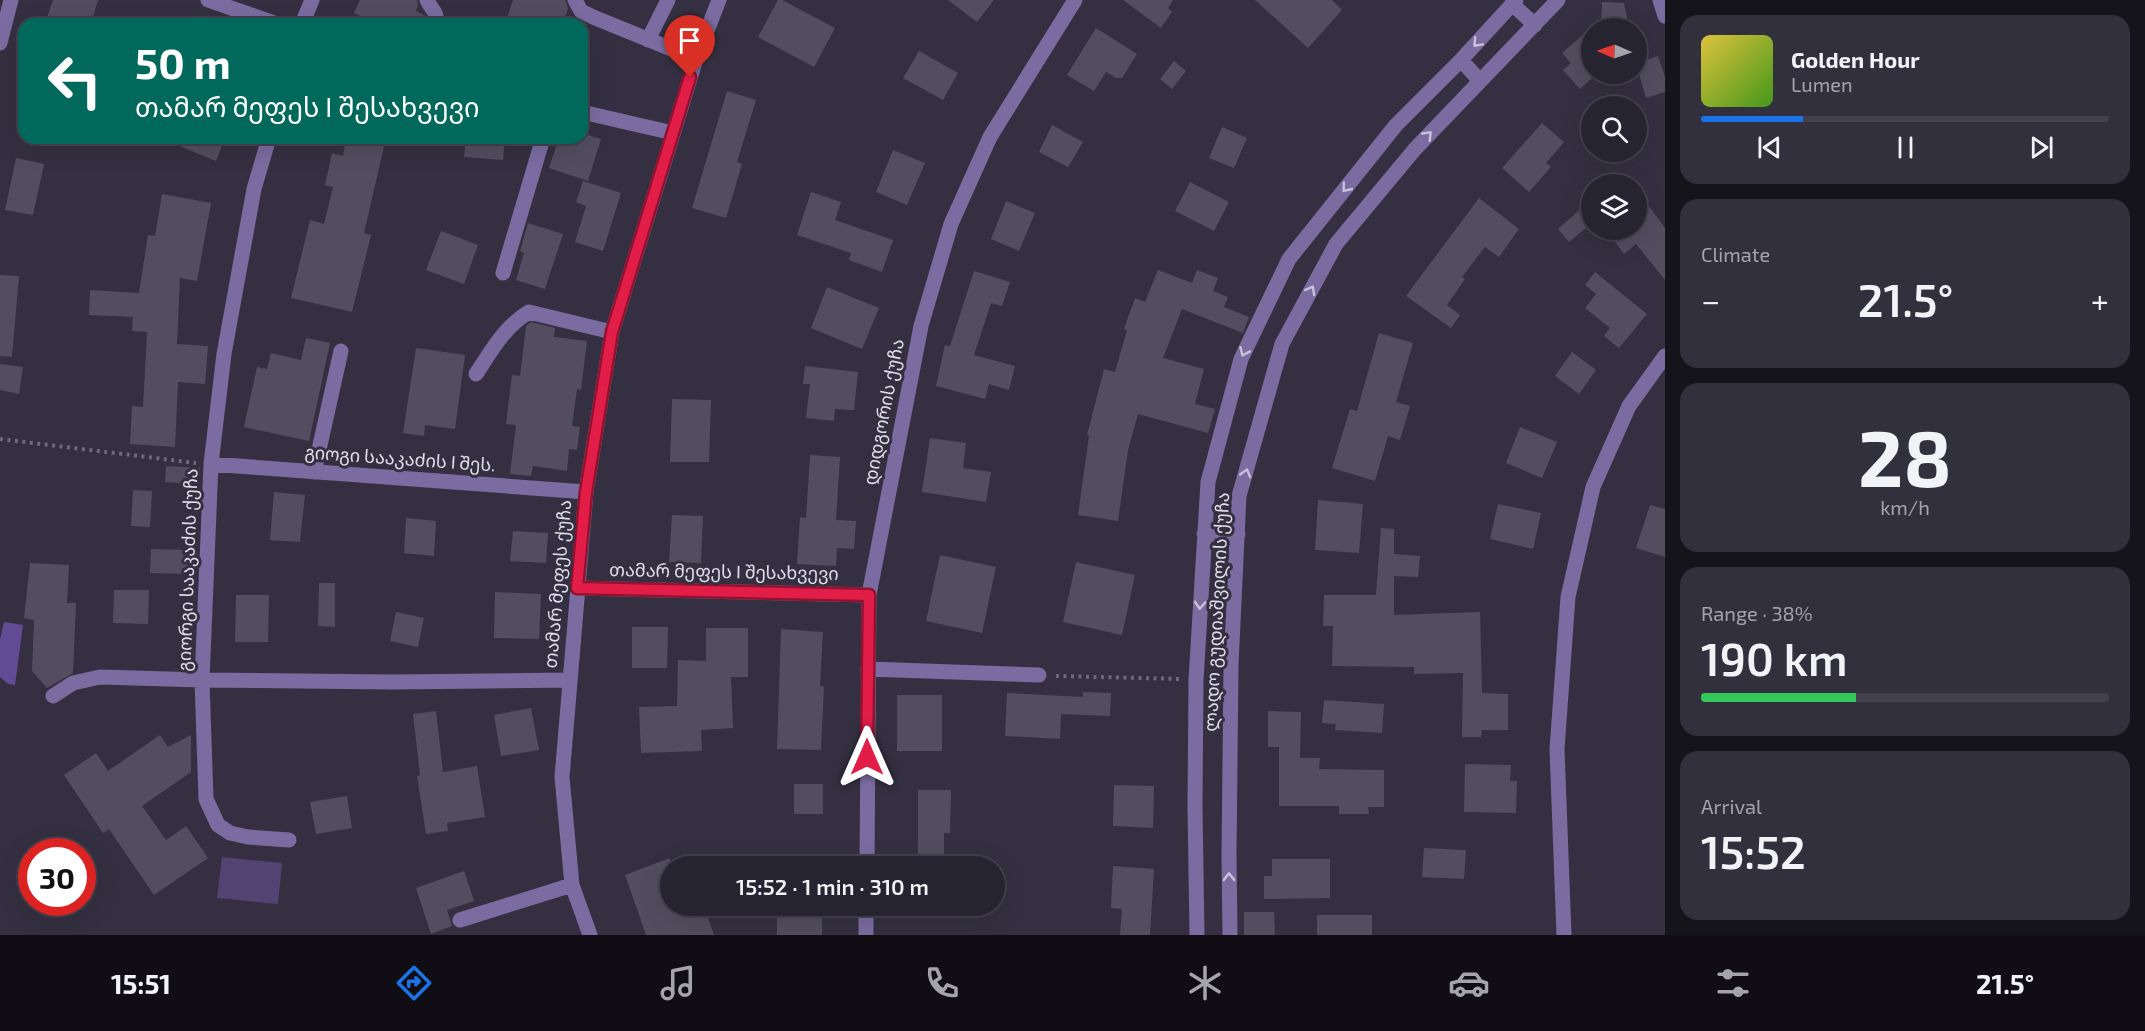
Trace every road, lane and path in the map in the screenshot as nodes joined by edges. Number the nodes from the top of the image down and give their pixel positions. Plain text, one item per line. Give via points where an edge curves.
1 (11, 0) edge
2 (207, 0) edge
3 (312, 0) edge
4 (427, 0) edge
5 (575, 0) edge
6 (668, 0) edge
7 (719, 0) edge
8 (1075, 0) edge
9 (1558, 0) edge
10 (1660, 0) edge
11 (1514, 2) edge
12 (1665, 16) edge
13 (260, 18) edge
14 (304, 18) edge
15 (437, 18) edge
16 (1535, 25) junction
17 (648, 40) junction
18 (0, 43) edge
19 (696, 59) junction
20 (1461, 60) junction
21 (1480, 81) junction
22 (588, 113) edge
23 (673, 133) junction
24 (267, 144) edge
25 (541, 144) edge
26 (503, 273) dead end
27 (612, 332) junction
28 (341, 351) dead end
29 (1665, 356) edge
30 (476, 374) dead end
31 (0, 439) edge
32 (211, 464) junction
33 (314, 472) junction
34 (586, 492) junction
35 (1204, 534) junction
36 (1238, 534) junction
37 (577, 588) junction
38 (869, 595) junction
39 (868, 669) junction
40 (1039, 675) joint
41 (202, 680) junction
42 (569, 680) junction
43 (1197, 680) junction
44 (53, 696) dead end
45 (289, 840) dead end
46 (867, 856) edge
47 (572, 885) junction
48 (866, 916) edge
49 (460, 921) dead end
50 (591, 935) edge
51 (866, 935) edge
52 (1197, 935) edge
53 (1230, 935) edge
54 (1564, 935) edge

1 - 18 street
2 - 13 street
3 - 14 street
4 - 15 street
5 - 17 street via 581,11
6 - 17 street
7 - 19 street, თამარ მეფეს ქუჩა
8 - 38 street, დიდგორის ქუჩა via 990,137 951,224 921,326
9 - 16 street, ლადო გუდიაშვილის ქუჩა
10 - 12 street
11 - 16 street
11 -> 20 street, ლადო გუდიაშვილის ქუჩა
16 - 21 street, ლადო გუდიაშვილის ქუჩა
17 - 19 street
19 - 23 street, თამარ მეფეს ქუჩა
20 - 21 street
20 -> 35 street, ლადო გუდიაშვილის ქუჩა via 1396,125 1289,259 1240,359 1208,482
36 -> 21 street, ლადო გუდიაშვილის ქუჩა via 1239,496 1282,344 1336,244 1415,149
22 - 23 street
23 - 27 street, თამარ მეფეს ქუჩა
24 - 32 street, გიორგი სააკაძის ქუჩა via 254,189 228,330
25 - 26 street
27 - 30 street via 529,312 502,334
27 - 34 street, თამარ მეფეს ქუჩა
28 - 33 street
29 - 54 street via 1629,406 1593,487 1568,597 1557,749
31 - 32 path
32 - 33 street, გიოგი სააკაძის I შეს.
32 - 41 street, გიორგი სააკაძის ქუჩა
33 - 34 street, გიოგი სააკაძის I შეს.
34 - 37 street, თამარ მეფეს ქუჩა
35 - 36 street
35 -> 43 street, ლადო გუდიაშვილის ქუჩა
53 -> 36 street, ლადო გუდიაშვილის ქუჩა via 1231,665
37 - 38 street, თამარ მეფეს I შესახვევი
37 - 42 street, თამარ მეფეს ქუჩა
38 - 39 street, დიდგორის ქუჩა
39 - 40 street
39 - 46 street, დიდგორის ქუჩა
40 - 43 path
41 - 42 street, გიორგი სააკაძის ქუჩა
41 - 44 street via 100,677 73,683
41 - 45 street via 206,798 218,825 248,837
42 - 47 street, თამარ მეფეს ქუჩა via 562,777
43 - 52 street, ლადო გუდიაშვილის ქუჩა
47 - 49 street
47 - 50 street, თამარ მეფეს ქუჩა
48 - 51 street

